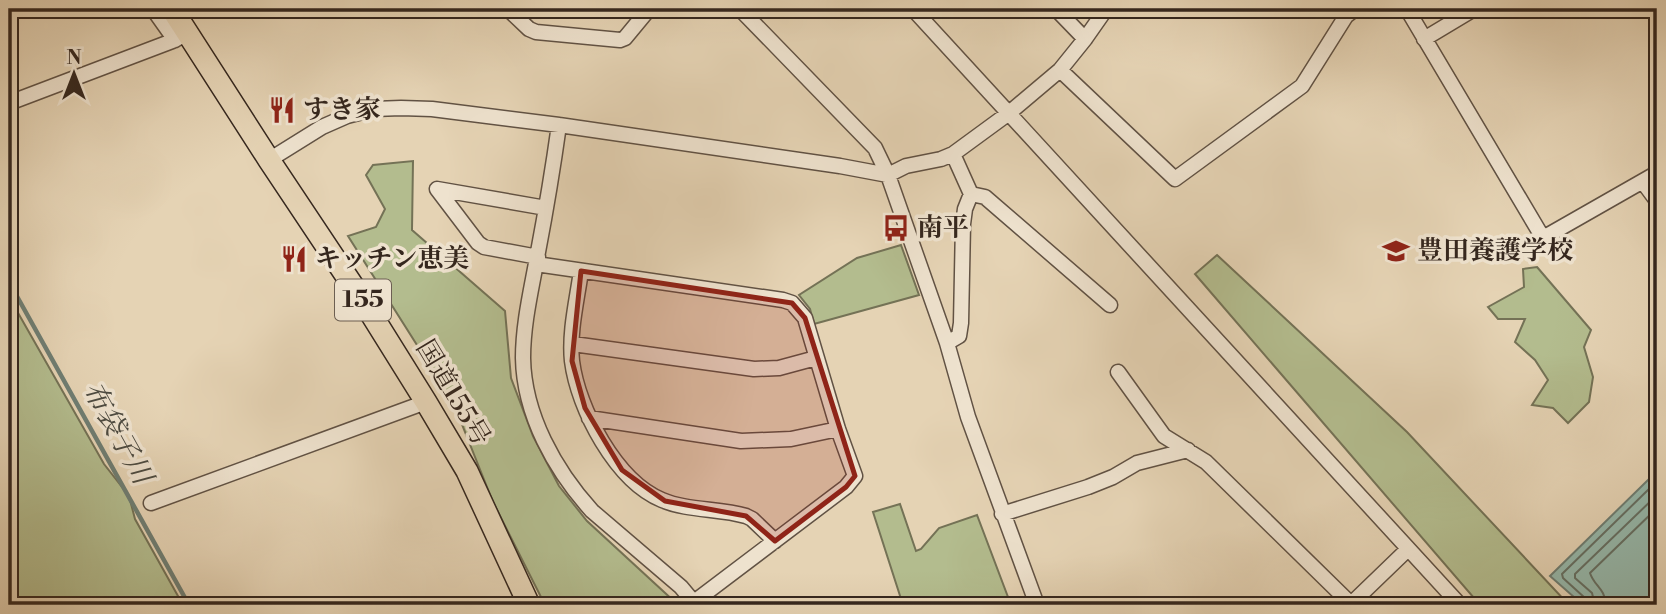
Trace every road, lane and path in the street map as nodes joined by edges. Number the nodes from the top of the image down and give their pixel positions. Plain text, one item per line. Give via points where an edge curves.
1 (153, 9) edge
2 (172, 9) edge
3 (508, 9) edge
4 (740, 9) edge
5 (914, 9) edge
6 (1056, 9) edge
7 (1106, 9) edge
8 (1355, 9) edge
9 (1406, 9) edge
10 (1474, 9) edge
11 (645, 10) edge
12 (181, 37) junction
13 (1085, 39) junction
14 (1424, 39) junction
15 (1060, 70) junction
16 (9, 103) edge
17 (1009, 113) junction
18 (559, 125) junction
19 (953, 154) junction
20 (269, 160) junction
21 (1657, 173) edge
22 (888, 175) junction
23 (1643, 181) junction
24 (971, 194) junction
25 (1657, 201) edge
26 (546, 208) junction
27 (537, 261) junction
28 (581, 271) junction
29 (1110, 305) dead end
30 (947, 343) junction
31 (573, 344) junction
32 (816, 358) junction
33 (1118, 372) dead end
34 (426, 402) junction
35 (589, 418) junction
36 (838, 429) junction
37 (1188, 450) junction
38 (151, 503) dead end
39 (1002, 514) junction
40 (775, 541) junction
41 (1408, 550) junction
42 (695, 603) edge
43 (529, 605) edge
44 (1037, 605) edge
45 (1352, 605) edge
46 (1460, 605) edge

1 - 12 street
2 - 12 highway, 国道155号 / 155
3 - 11 street via 536,32 620,40
4 - 22 street via 875,149
5 - 17 street
6 - 13 street
7 - 13 street
8 - 15 street via 1302,86 1175,179
9 - 14 street
10 - 14 street
12 - 16 street
12 - 20 highway, 国道155号 / 155
13 - 15 street
14 - 23 street via 1542,238
15 - 17 street
17 - 19 street
17 - 41 street
18 - 20 street via 432,109 374,109 322,127
18 - 22 street
18 - 26 street
19 - 22 street
19 - 24 street
20 - 34 highway, 国道155号 / 155
21 - 23 street
22 - 30 street
23 - 25 street
24 - 29 street via 985,197
24 - 30 street via 963,224 959,336
26 - 27 street
26 - 27 street via 437,189 478,243
27 - 28 street
27 - 42 street via 523,359 531,407 548,449 592,511
28 - 31 street
28 - 32 street via 783,299 805,318
30 - 39 street
31 - 32 street via 754,369
31 - 35 street via 572,361
32 - 36 street
33 - 37 street via 1164,436
34 - 38 street
34 - 43 highway, 国道155号 / 155 via 467,471
35 - 36 street via 741,441 791,439
35 - 40 street via 622,470 640,487 665,501 746,516
36 - 40 street via 855,476
37 - 39 street via 1137,463 1088,487
37 - 45 street via 1206,462
39 - 44 street
40 - 42 street
41 - 45 street
41 - 46 street

